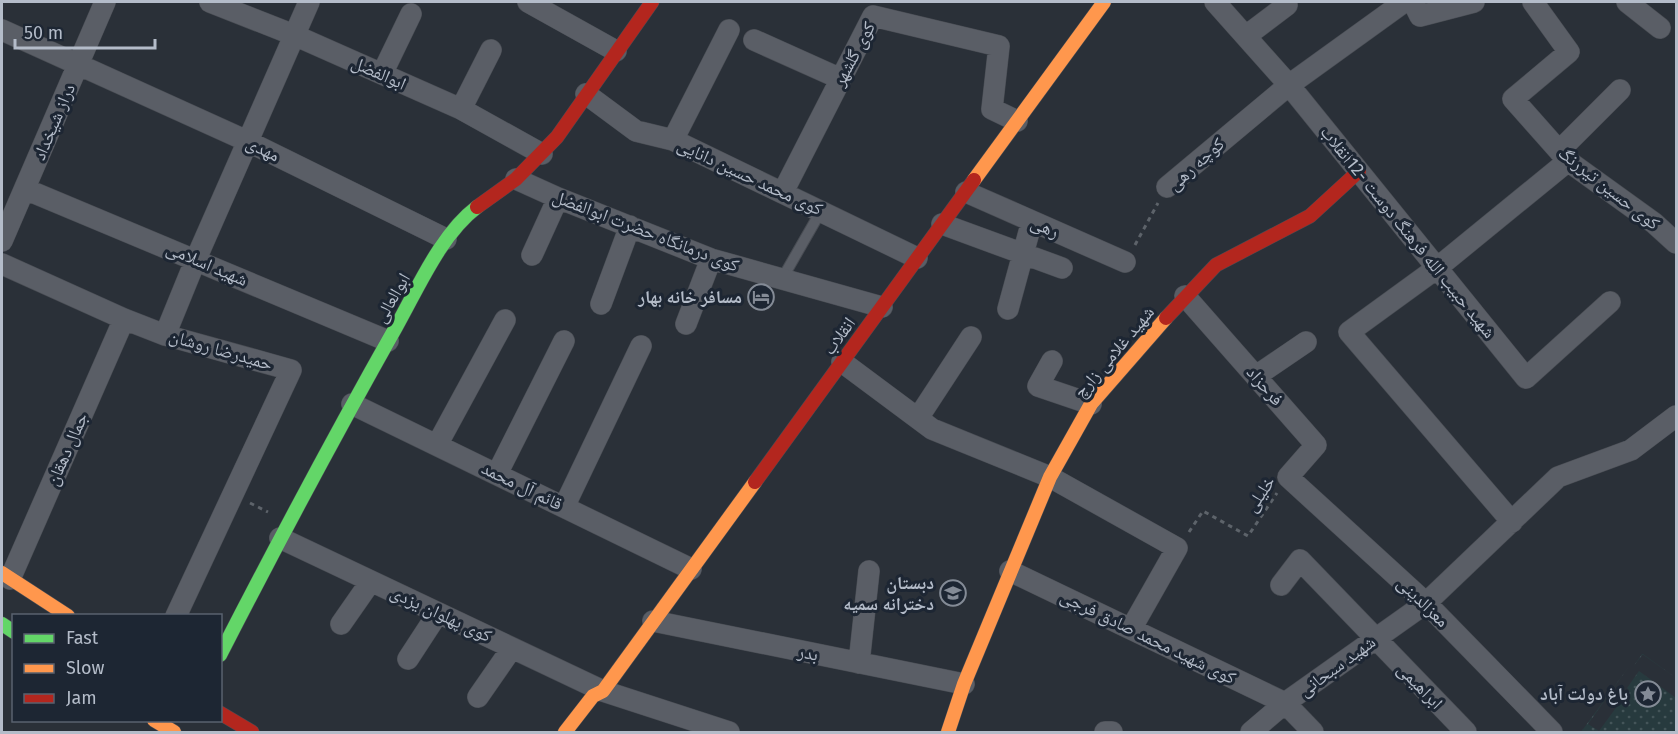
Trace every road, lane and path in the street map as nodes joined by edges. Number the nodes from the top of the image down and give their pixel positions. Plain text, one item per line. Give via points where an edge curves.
1 (105, 2) edge
2 (210, 2) edge
3 (309, 2) edge
4 (652, 2) edge
5 (1104, 2) edge
6 (1215, 2) edge
7 (1413, 2) edge
8 (1474, 2) edge
9 (1533, 2) edge
10 (1627, 2) edge
11 (536, 3) edge
12 (1287, 5) dead end
13 (1393, 5) edge
14 (884, 10) edge
15 (411, 14) dead end
16 (1660, 28) dead end
17 (2, 30) edge
18 (729, 30) dead end
19 (294, 35) junction
20 (1246, 36) junction
21 (754, 40) dead end
22 (491, 50) dead end
23 (616, 51) junction
24 (78, 64) junction
25 (382, 74) junction
26 (841, 79) junction
27 (1289, 85) junction
28 (1620, 90) dead end
29 (586, 94) junction
30 (461, 109) junction
31 (1017, 121) junction
32 (673, 140) junction
33 (247, 141) junction
34 (542, 154) junction
35 (1564, 156) junction
36 (1359, 171) junction
37 (516, 179) junction
38 (1167, 187) joint
39 (25, 189) junction
40 (783, 192) junction
41 (966, 192) junction
42 (558, 198) junction
43 (822, 211) junction
44 (1032, 221) junction
45 (942, 224) junction
46 (630, 226) junction
47 (446, 239) junction
48 (2, 241) edge
49 (1677, 243) edge
50 (1022, 254) junction
51 (532, 255) dead end
52 (917, 258) junction
53 (196, 259) junction
54 (711, 259) junction
55 (1125, 262) joint
56 (2, 264) edge
57 (1062, 268) dead end
58 (1437, 268) junction
59 (782, 279) junction
60 (1185, 296) junction
61 (1610, 302) dead end
62 (601, 304) dead end
63 (882, 307) junction
64 (1008, 309) dead end
65 (124, 319) junction
66 (505, 320) dead end
67 (686, 324) dead end
68 (165, 335) junction
69 (971, 337) dead end
70 (387, 341) junction
71 (564, 341) dead end
72 (1306, 342) dead end
73 (641, 346) dead end
74 (1052, 361) dead end
75 (842, 362) junction
76 (1256, 376) junction
77 (352, 404) junction
78 (1091, 404) junction
79 (1677, 416) edge
80 (918, 418) junction
81 (437, 445) junction
82 (497, 474) junction
83 (1050, 477) junction
84 (1288, 477) junction
85 (232, 494) junction
86 (564, 507) junction
87 (1512, 522) junction
88 (284, 530) junction
89 (1177, 548) junction
90 (691, 569) junction
91 (868, 571) dead end
92 (1010, 571) junction
93 (6, 576) edge
94 (371, 581) junction
95 (1281, 585) dead end
96 (1426, 603) junction
97 (438, 613) junction
98 (66, 614) edge
99 (176, 614) edge
100 (653, 621) junction
101 (341, 624) dead end
102 (1131, 629) junction
103 (1374, 639) junction
104 (512, 648) junction
105 (222, 651) edge
106 (408, 659) dead end
107 (859, 663) junction
108 (964, 684) junction
109 (477, 697) dead end
110 (604, 698) junction
111 (1285, 703) junction
112 (222, 714) edge
113 (252, 732) edge
114 (565, 732) edge
115 (729, 732) edge
116 (948, 732) edge
117 (1105, 732) edge
118 (1112, 732) edge
119 (1251, 732) edge
120 (1313, 732) edge
121 (1466, 732) edge
122 (1552, 732) edge

1 - 24 street, دراز شیخداد
2 - 19 street, ابوالفضل
3 - 19 street
4 - 23 street, ابوالعالی
5 - 31 street, انقلاب
6 - 20 street, شهید حبیب الله فرهنگ دوست -12انقلاب
7 - 8 street via 1420,16
9 - 35 street, کوی حسین تیررنگ via 1569,52 1513,99
10 - 16 street
11 - 23 street
12 - 20 street
13 - 27 street, کوچه رهی
14 - 26 street, کوی گلشهر via 873,16
14 - 31 street, کوی گلشهر via 999,46 992,109
15 - 25 street
17 - 24 street, مهدی
18 - 32 street
19 - 25 street, ابوالفضل
19 - 33 street
20 - 27 street, شهید حبیب الله فرهنگ دوست -12انقلاب
21 - 26 street
22 - 30 street
23 - 29 street, ابوالعالی
24 - 33 street, مهدی
24 - 39 street, دراز شیخداد
25 - 30 street, ابوالفضل
26 - 40 street, کوی گلشهر
27 - 36 street, شهید حبیب الله فرهنگ دوست -12انقلاب
27 - 38 street, کوچه رهی
28 - 35 street
29 - 32 street, کوی محمد حسین دانایی via 636,131
29 - 34 street, ابوالعالی
30 - 34 street, ابوالفضل
31 - 41 street, انقلاب
32 - 40 street, کوی محمد حسین دانایی
33 - 47 street, مهدی
33 - 53 street
34 - 37 street, ابوالعالی
35 - 49 street, کوی حسین تیررنگ
35 - 58 street
36 - 58 street, شهید حبیب الله فرهنگ دوست -12انقلاب
36 - 60 street, شهید غلامی زارچ via 1310,216 1216,265
37 - 42 street, کوی درمانگاه حضرت ابوالفضل
37 - 47 street, ابوالعالی via 469,213
38 - 55 path, کوچه رهی
39 - 48 street, دراز شیخداد
39 - 53 street, شهید اسلامی
40 - 43 street, کوی محمد حسین دانایی
41 - 44 street, رهی
41 - 45 street, انقلاب
42 - 46 street, کوی درمانگاه حضرت ابوالفضل
42 - 51 street
43 - 52 street, کوی محمد حسین دانایی
43 - 59 lane
44 - 50 street
44 - 55 street, رهی
45 - 50 street
45 - 52 street, انقلاب
46 - 54 street, کوی درمانگاه حضرت ابوالفضل
46 - 62 street
47 - 70 street, ابوالعالی
50 - 57 street
50 - 64 street
52 - 63 street, انقلاب
53 - 68 street
53 - 70 street, شهید اسلامی
54 - 59 street, کوی درمانگاه حضرت ابوالفضل
54 - 67 street
56 - 65 street, حمیدرضا روشان
58 - 61 street, شهید حبیب الله فرهنگ دوست -12انقلاب via 1526,378
58 - 87 street via 1349,332
59 - 63 street, کوی درمانگاه حضرت ابوالفضل
60 - 76 street, فرحزاد
60 - 78 street, شهید غلامی زارچ
63 - 75 street, انقلاب
65 - 68 street, حمیدرضا روشان
65 - 93 street, جمال دهقان
66 - 81 street
68 - 85 street, حمیدرضا روشان via 291,370
69 - 80 street
70 - 77 street, ابوالعالی
71 - 82 street
72 - 76 street
73 - 86 street
74 - 78 street via 1038,386
75 - 80 street
75 - 90 street, انقلاب
76 - 84 street, فرحزاد via 1316,445
77 - 81 street, قائم آل محمد
77 - 88 street, ابوالعالی
78 - 83 street, شهید غلامی زارچ
79 - 87 street via 1631,450 1558,477
80 - 83 street via 932,429
81 - 82 street, قائم آل محمد
82 - 86 street, قائم آل محمد
83 - 89 street
83 - 92 street, شهید غلامی زارچ
84 - 89 path, خلیلی via 1248,536 1203,511
84 - 96 street, معزالدینی
85 - 88 path
85 - 99 street, حمیدرضا روشان
86 - 90 street, قائم آل محمد
87 - 96 street
88 - 94 street, کوی پهلوان یزدی
88 - 105 street, ابوالعالی
89 - 102 street
90 - 100 street, انقلاب
91 - 107 street
92 - 102 street, کوی شهید محمد صادق فرجی
92 - 108 street, شهید غلامی زارچ
93 - 98 street
94 - 97 street, کوی پهلوان یزدی
94 - 101 street
95 - 103 street, ابراهیمی via 1300,560
96 - 103 street, شهید سبحانی
96 - 122 street, معزالدینی
97 - 104 street, کوی پهلوان یزدی
97 - 106 street
100 - 107 street, بدر
100 - 110 street, انقلاب
102 - 111 street, کوی شهید محمد صادق فرجی
103 - 111 street, شهید سبحانی
103 - 121 street, ابراهیمی
104 - 109 street
104 - 110 street, کوی پهلوان یزدی
107 - 108 street, بدر
108 - 116 street, شهید غلامی زارچ
110 - 114 street, انقلاب via 593,696
110 - 115 street, کوی پهلوان یزدی
111 - 119 street, شهید سبحانی
111 - 120 street
112 - 113 street
117 - 118 street

